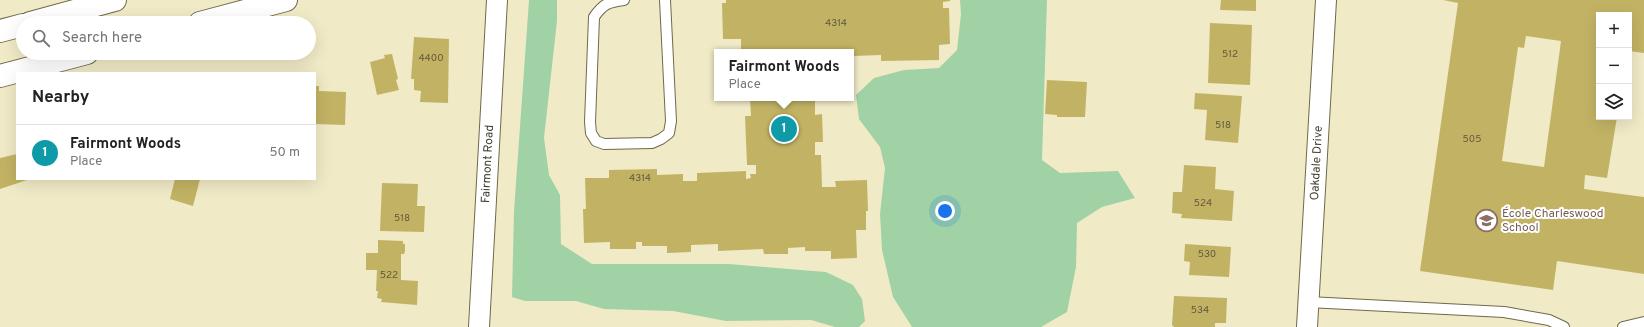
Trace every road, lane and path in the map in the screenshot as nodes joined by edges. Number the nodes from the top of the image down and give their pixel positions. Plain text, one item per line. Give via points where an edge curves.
1 (115, 0) edge
2 (286, 0) edge
3 (497, 0) edge
4 (624, 0) edge
5 (665, 0) edge
6 (1326, 0) edge
7 (56, 16) edge
8 (226, 16) edge
9 (16, 27) edge
10 (0, 31) edge
11 (60, 60) edge
12 (0, 76) edge
13 (1308, 302) junction
14 (1644, 322) edge
15 (479, 327) edge
16 (1307, 327) edge
17 (1564, 327) edge
18 (1623, 327) edge

1 - 7 main road
2 - 8 main road
3 - 15 street, Fairmont Road
4 - 5 lane via 610,1 600,8 594,17 590,122 593,137 604,144 652,143 669,133 671,120
6 - 13 street, Oakdale Drive
9 - 10 main road
11 - 12 main road
13 - 16 street, Oakdale Drive
13 - 17 lane via 1504,312 1549,320
14 - 18 lane

